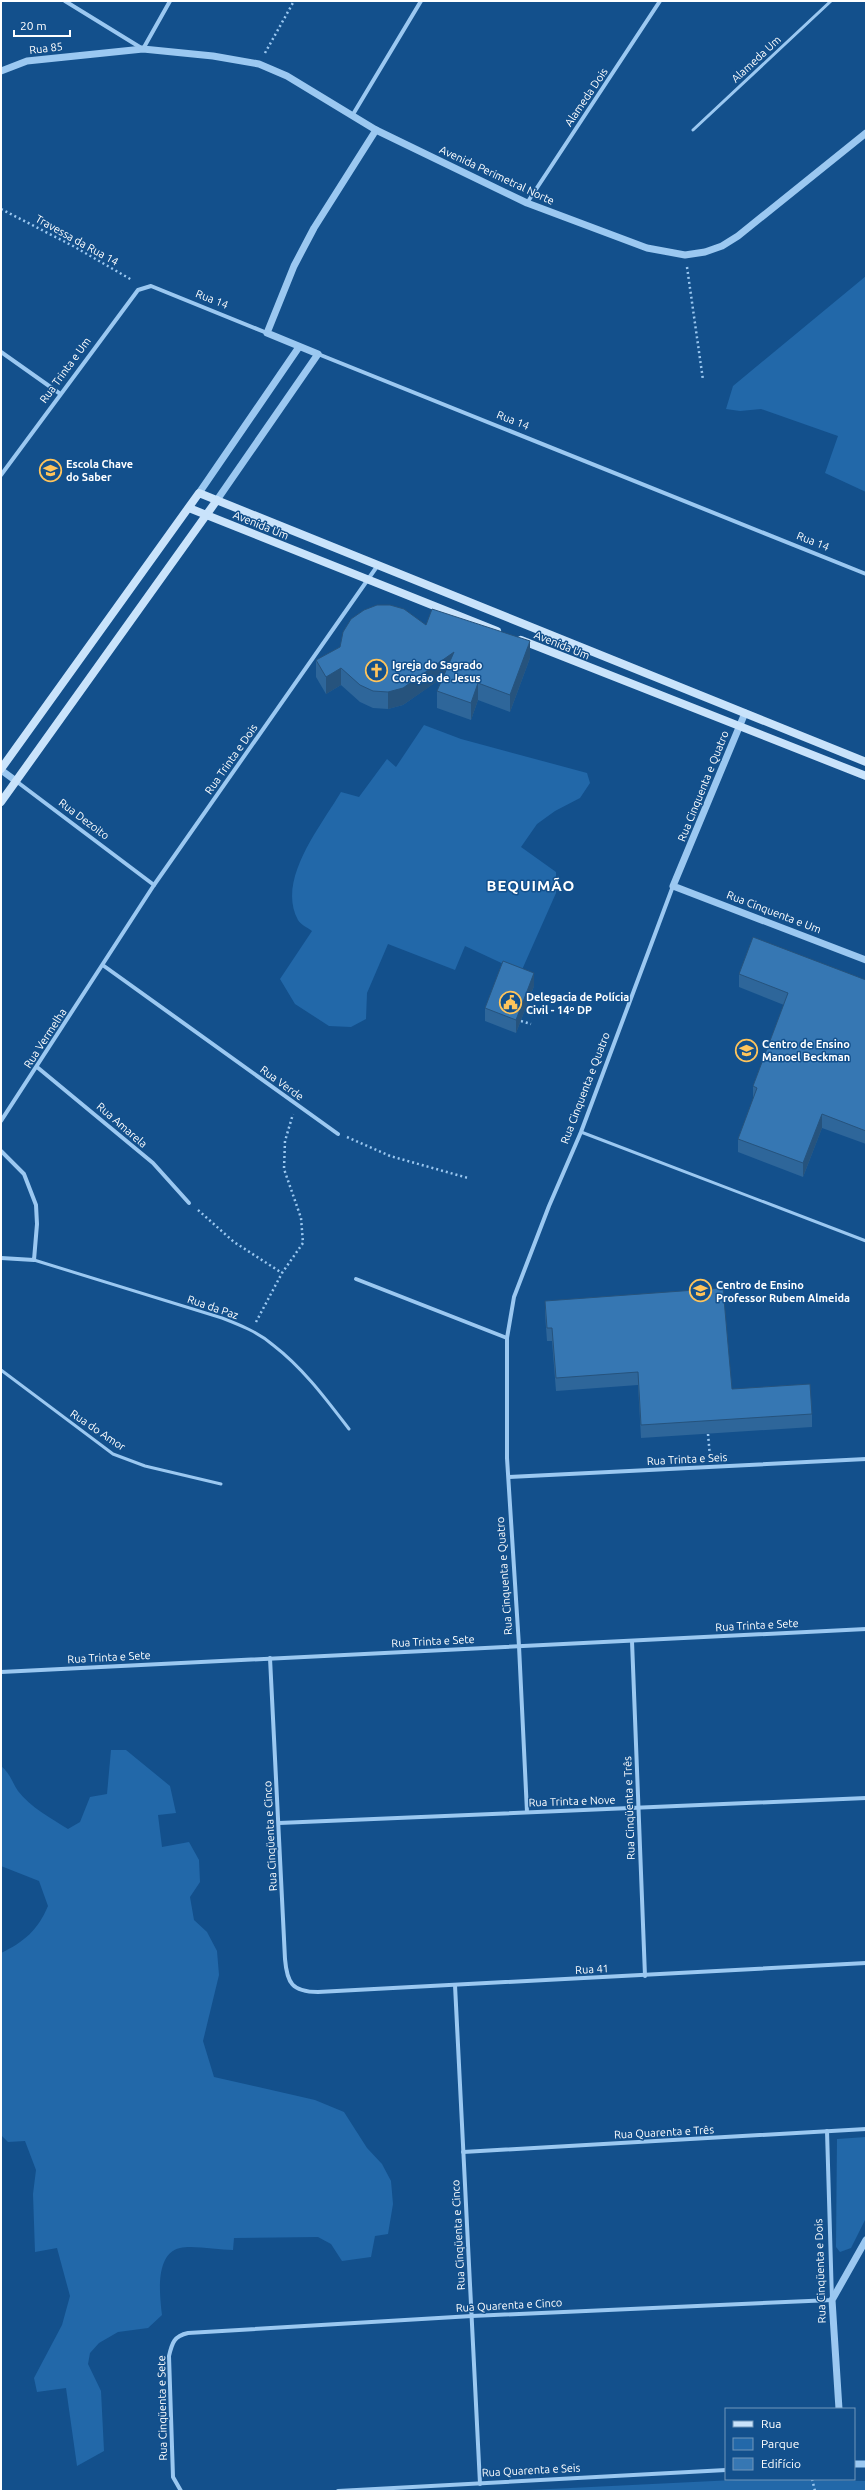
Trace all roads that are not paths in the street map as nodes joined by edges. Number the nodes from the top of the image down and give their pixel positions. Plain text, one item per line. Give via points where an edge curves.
1 (65, 1) edge
2 (170, 1) edge
3 (421, 1) edge
4 (660, 1) edge
5 (828, 2) edge
6 (143, 49) junction
7 (1, 71) edge
8 (352, 116) junction
9 (376, 130) junction
10 (693, 130) dead end
11 (866, 133) edge
12 (527, 203) junction
13 (143, 287) joint
14 (267, 333) junction
15 (299, 347) junction
16 (1, 352) edge
17 (318, 354) junction
18 (59, 393) junction
19 (1, 475) edge
20 (199, 493) junction
21 (217, 500) junction
22 (189, 508) junction
23 (206, 515) junction
24 (378, 565) junction
25 (866, 574) edge
26 (368, 579) junction
27 (745, 713) junction
28 (739, 727) junction
29 (866, 762) edge
30 (1, 770) edge
31 (866, 776) edge
32 (16, 781) junction
33 (1, 802) edge
34 (154, 885) junction
35 (673, 886) junction
36 (866, 960) edge
37 (104, 966) junction
38 (37, 1067) junction
39 (1, 1121) edge
40 (581, 1132) junction
41 (338, 1134) road end
42 (1, 1151) edge
43 (189, 1203) road end
44 (866, 1241) edge
45 (1, 1258) edge
46 (34, 1260) junction
47 (356, 1279) dead end
48 (507, 1338) junction
49 (1, 1370) edge
50 (350, 1429) dead end
51 (866, 1459) edge
52 (509, 1477) junction
53 (221, 1484) dead end
54 (866, 1629) edge
55 (632, 1640) junction
56 (519, 1646) junction
57 (270, 1658) junction
58 (1, 1672) edge
59 (866, 1798) edge
60 (638, 1808) junction
61 (527, 1812) junction
62 (279, 1823) junction
63 (866, 1963) edge
64 (645, 1976) junction
65 (455, 1985) junction
66 (318, 1992) joint
67 (866, 2130) edge
68 (827, 2131) junction
69 (463, 2152) junction
70 (866, 2240) edge
71 (832, 2300) junction
72 (472, 2316) junction
73 (188, 2333) joint
74 (839, 2408) edge
75 (855, 2464) edge
76 (866, 2464) edge
77 (725, 2470) edge
78 (480, 2484) junction
79 (181, 2491) edge
80 (338, 2491) edge

1 - 6 street
2 - 6 street
3 - 8 street
4 - 12 street, Alameda Dois
5 - 10 lane, Alameda Um
6 - 7 street, Rua 85 via 27,61
6 - 8 street, Avenida Perimetral Norte via 213,56 259,64 287,76
8 - 9 street, Avenida Perimetral Norte
9 - 12 street, Avenida Perimetral Norte
9 - 14 street via 314,228 294,266
11 - 12 street, Avenida Perimetral Norte via 738,236 722,246 705,252 685,255 647,248
13 - 14 street, Rua 14 via 151,286
13 - 18 street, Rua Trinta e Um via 133,294
14 - 15 street, Rua 14
15 - 17 street, Rua 14
15 - 20 street
16 - 18 street
17 - 21 street
17 - 25 street, Rua 14
18 - 19 street, Rua Trinta e Um
20 - 21 main road, Avenida Um
20 - 22 main road
21 - 23 main road
21 - 24 main road, Avenida Um
22 - 23 main road, Avenida Um
22 - 30 main road
23 - 26 main road, Avenida Um
23 - 32 main road
24 - 26 street, Rua Trinta e Dois
24 - 27 main road, Avenida Um
26 - 28 main road, Avenida Um
26 - 34 street, Rua Trinta e Dois
27 - 28 street, Rua Cinquenta e Quatro
27 - 29 main road, Avenida Um
28 - 31 main road, Avenida Um
28 - 35 street, Rua Cinquenta e Quatro
30 - 32 street, Rua Dezoito
32 - 33 main road
32 - 34 street, Rua Dezoito
34 - 37 street, Rua Trinta e Dois
35 - 36 street, Rua Cinquenta e Um
35 - 40 street, Rua Cinquenta e Quatro
37 - 38 street, Rua Vermelha
37 - 41 street, Rua Verde
38 - 39 street, Rua Vermelha
38 - 43 street, Rua Amarela via 153,1163
40 - 44 lane
40 - 48 street, Rua Cinquenta e Quatro via 514,1297
42 - 46 street via 24,1174 36,1206
45 - 46 street
46 - 50 lane, Rua da Paz via 222,1318 251,1330 273,1344 308,1377
47 - 48 street
48 - 52 street, Rua Cinquenta e Quatro
49 - 53 lane, Rua do Amor via 113,1454 144,1466
51 - 52 street, Rua Trinta e Seis
52 - 56 street, Rua Cinquenta e Quatro
54 - 55 street, Rua Trinta e Sete
55 - 56 street, Rua Trinta e Sete
55 - 60 street, Rua Cinqüenta e Três
56 - 57 street, Rua Trinta e Sete
56 - 61 street, Rua Cinquenta e Quatro
57 - 58 street, Rua Trinta e Sete
57 - 62 street, Rua Cinqüenta e Cinco
59 - 60 street, Rua Trinta e Nove
60 - 61 street, Rua Trinta e Nove
60 - 64 street, Rua Cinqüenta e Três
61 - 62 street, Rua Trinta e Nove
62 - 66 street, Rua Cinqüenta e Cinco via 286,1975 293,1986 305,1992
63 - 64 street, Rua 41
64 - 65 street, Rua 41
65 - 66 street, Rua 41
65 - 69 street, Rua Cinqüenta e Cinco
67 - 68 street, Rua Quarenta e Três
68 - 69 street, Rua Quarenta e Três
68 - 71 street, Rua Cinqüenta e Dois
69 - 72 street, Rua Cinqüenta e Cinco
70 - 71 street
71 - 72 street, Rua Quarenta e Cinco
71 - 74 street, Rua Cinqüenta e Dois
72 - 73 street, Rua Quarenta e Cinco
72 - 78 street, Rua Cinqüenta e Cinco
73 - 79 street, Rua Cinqüenta e Sete via 179,2335 172,2342 169,2356 173,2477
75 - 76 street
77 - 78 street, Rua Quarenta e Seis
78 - 80 street, Rua Quarenta e Seis

